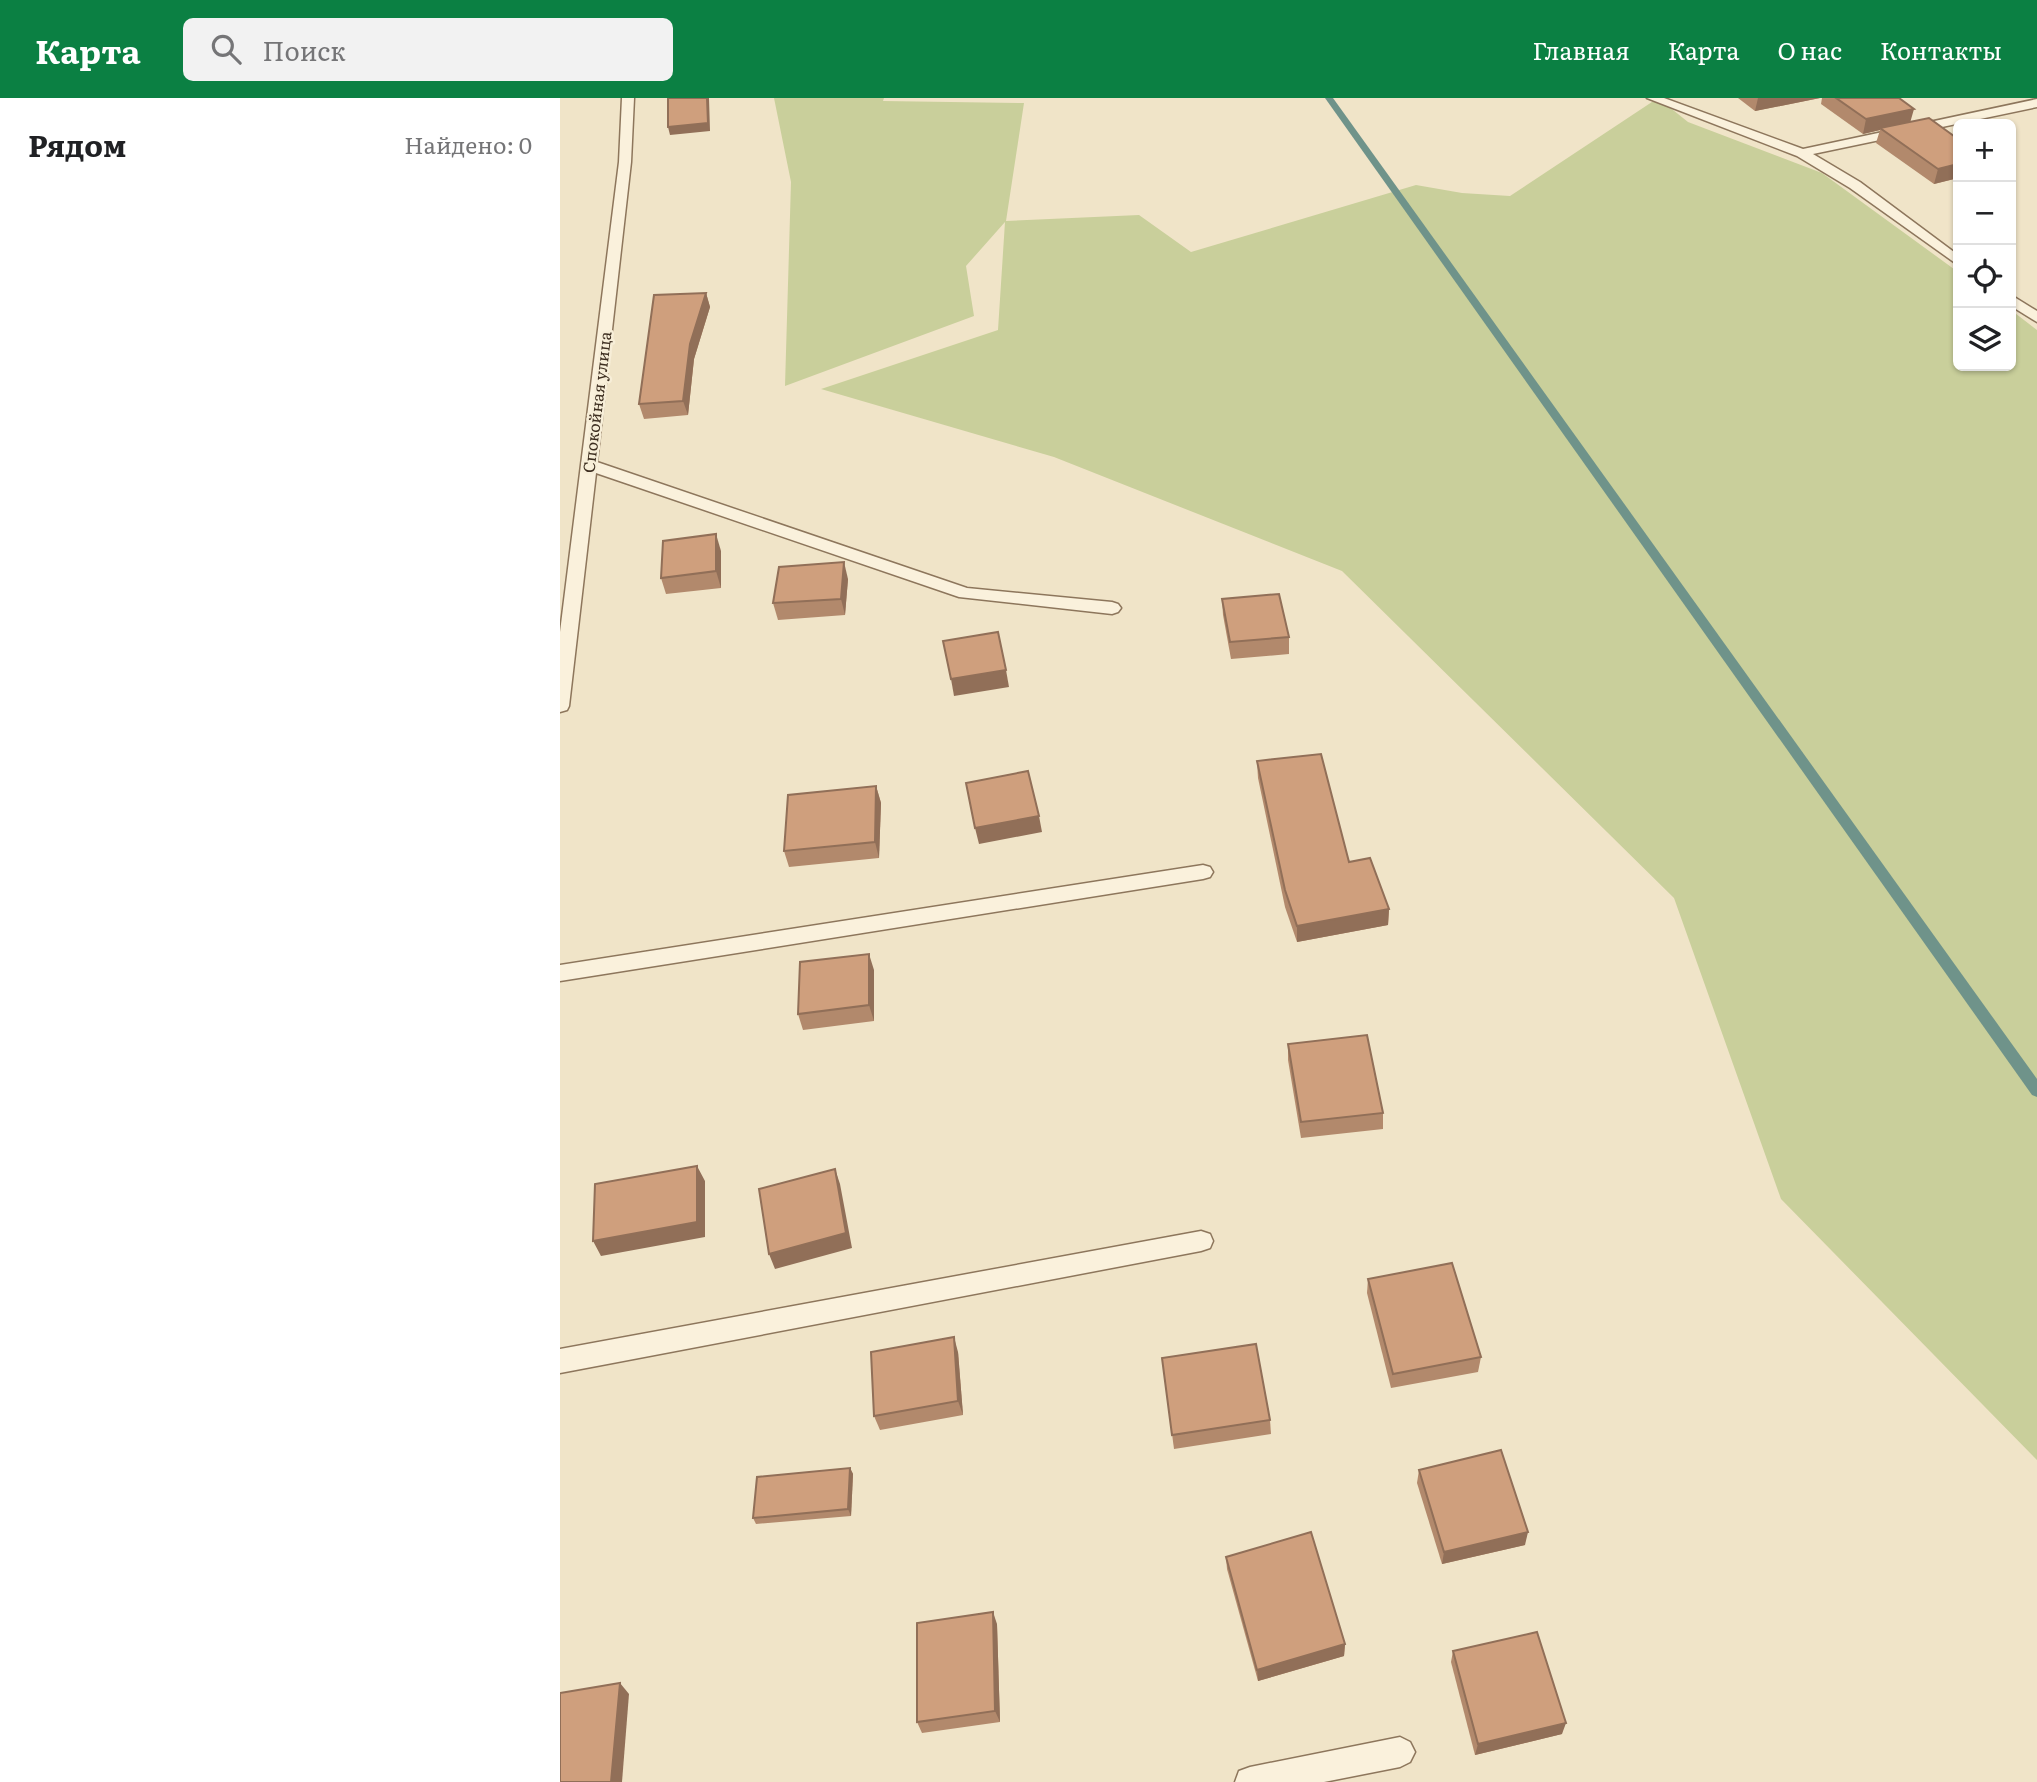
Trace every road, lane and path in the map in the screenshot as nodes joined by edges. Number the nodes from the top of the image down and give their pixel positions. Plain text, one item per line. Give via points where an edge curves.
1 (628, 98) edge
2 (1653, 98) edge
3 (2037, 103) edge
4 (1802, 153) junction
5 (1953, 257) edge
6 (2016, 303) edge
7 (2037, 318) edge
8 (589, 465) junction
9 (1112, 608) dead end
10 (560, 706) edge
11 (1203, 872) dead end
12 (560, 973) edge
13 (1201, 1241) dead end
14 (560, 1361) edge
15 (1400, 1752) dead end
16 (1250, 1782) edge

1 - 8 lane, Спокойная улица via 625,162
2 - 4 lane
3 - 4 lane
4 - 5 lane via 1855,185
6 - 7 lane
8 - 9 lane via 965,593
8 - 10 lane, Спокойная улица
11 - 12 lane
13 - 14 lane
15 - 16 lane

